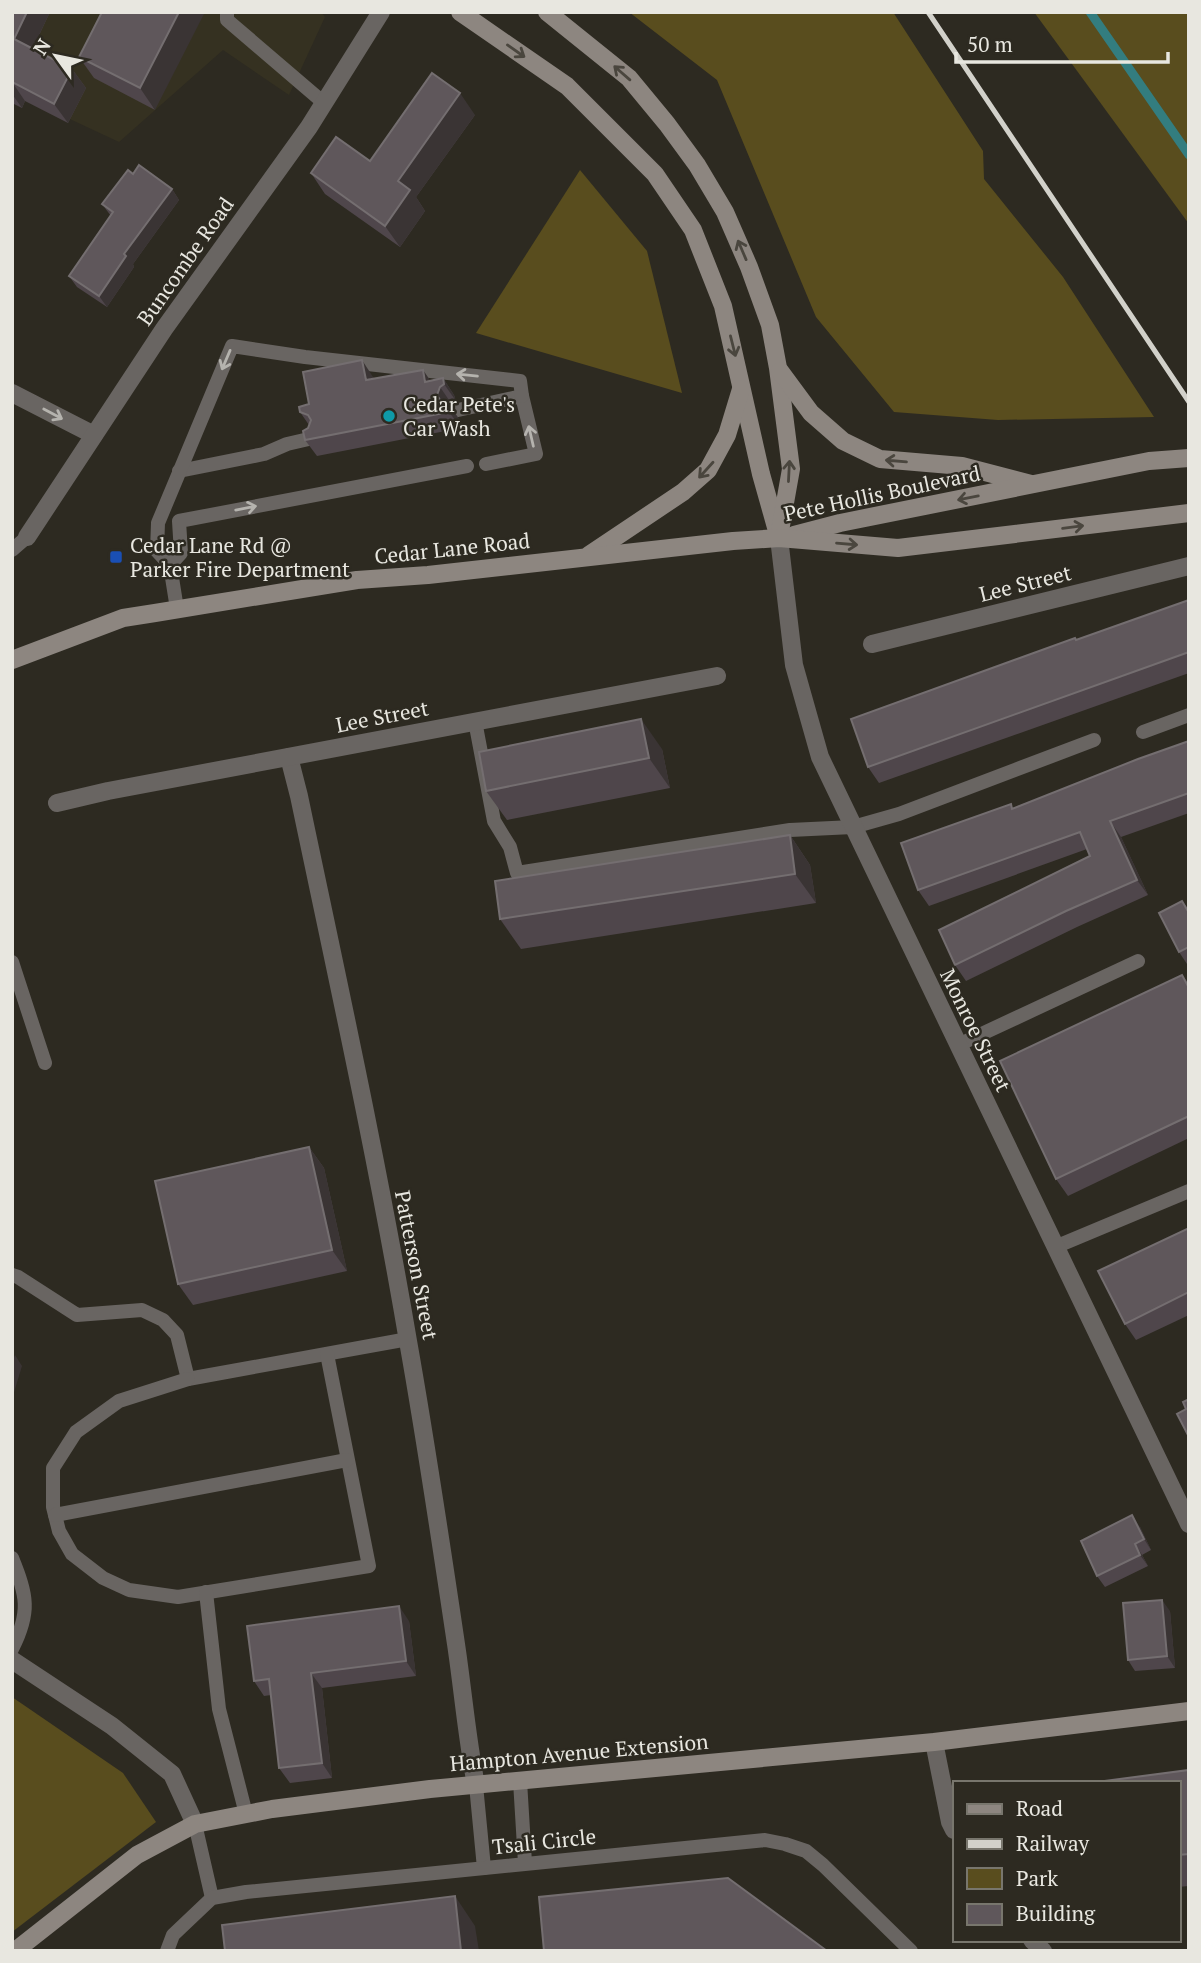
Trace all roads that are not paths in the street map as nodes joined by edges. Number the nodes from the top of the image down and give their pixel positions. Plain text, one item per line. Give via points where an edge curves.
1 (228, 12) edge
2 (381, 12) edge
3 (460, 12) edge
4 (547, 12) edge
5 (324, 103) junction
6 (778, 368) junction
7 (742, 386) junction
8 (12, 393) edge
9 (522, 396) junction
10 (458, 410) dead end
11 (94, 435) junction
12 (313, 438) edge
13 (1189, 458) edge
14 (486, 464) dead end
15 (467, 466) dead end
16 (179, 471) junction
17 (1035, 485) junction
18 (1185, 514) edge
19 (27, 537) joint
20 (779, 538) junction
21 (12, 550) edge
22 (588, 556) junction
23 (170, 565) junction
24 (1189, 565) edge
25 (177, 609) junction
26 (872, 645) dead end
27 (12, 660) edge
28 (717, 676) dead end
29 (1189, 715) edge
30 (475, 721) junction
31 (1143, 732) dead end
32 (1094, 740) dead end
33 (289, 757) junction
34 (57, 803) dead end
35 (853, 827) junction
36 (1138, 961) dead end
37 (12, 962) edge
38 (958, 1045) junction
39 (45, 1063) dead end
40 (1189, 1191) edge
41 (1055, 1247) junction
42 (12, 1275) edge
43 (408, 1339) junction
44 (327, 1353) junction
45 (188, 1379) junction
46 (347, 1460) junction
47 (55, 1516) junction
48 (1189, 1524) edge
49 (12, 1558) edge
50 (206, 1592) junction
51 (12, 1649) edge
52 (12, 1660) edge
53 (1189, 1711) edge
54 (934, 1742) junction
55 (520, 1781) junction
56 (476, 1785) junction
57 (246, 1814) junction
58 (195, 1824) junction
59 (953, 1828) edge
60 (525, 1863) junction
61 (484, 1868) junction
62 (212, 1898) junction
63 (15, 1951) edge
64 (167, 1951) edge
65 (911, 1951) edge

1 - 5 lane via 227,20
2 - 5 street, Buncombe Road
3 -> 7 street via 566,86 654,174 693,230 723,306
6 -> 4 street via 770,324 749,268 725,212 697,165 629,78
5 - 11 street, Buncombe Road
17 -> 6 street via 962,466 880,459 843,441 811,413
20 -> 6 street via 791,469
7 - 20 street
7 -> 22 street via 727,435 708,470
8 -> 11 street
9 - 10 lane
14 -> 9 lane via 536,454
9 -> 16 lane via 520,381 232,346
11 - 19 street, Buncombe Road
12 - 16 lane via 264,454
13 - 17 street, Pete Hollis Boulevard via 1149,461
23 -> 15 lane via 181,553 179,521
16 - 23 lane via 158,523 157,551
17 -> 20 street, Pete Hollis Boulevard
20 -> 18 street, Pete Hollis Boulevard via 898,548
19 - 21 lane
20 - 22 street, Cedar Lane Road
20 - 35 street, Monroe Street via 794,665 820,757
22 - 25 street, Cedar Lane Road via 358,580
23 - 25 lane
24 - 26 street, Lee Street
25 - 27 street, Cedar Lane Road via 123,618
28 - 30 street, Lee Street
29 - 31 lane
30 - 33 street, Lee Street
30 - 35 lane via 494,821 510,847 517,873 790,830
32 - 35 lane
33 - 34 street, Lee Street
33 - 43 street, Patterson Street
35 - 38 street, Monroe Street
36 - 38 lane
37 - 39 lane
38 - 41 street, Monroe Street
40 - 41 lane
41 - 48 street, Monroe Street
42 - 45 lane via 77,1315 142,1310 163,1320 177,1335
43 - 44 lane
43 - 56 street, Patterson Street
44 - 45 lane
44 - 46 lane
45 - 47 lane via 119,1401 76,1432 53,1468
46 - 47 lane
46 - 50 lane via 369,1566
47 - 50 lane via 72,1554 103,1578 129,1590 178,1597
49 - 51 lane via 26,1606
50 - 57 lane via 219,1709
52 - 58 street via 112,1726 172,1774
53 - 54 street, Hampton Avenue Extension
54 - 55 street, Hampton Avenue Extension
54 - 59 street
55 - 56 street, Hampton Avenue Extension
55 - 60 lane
56 - 57 street, Hampton Avenue Extension
56 - 61 lane
57 - 58 street, Hampton Avenue Extension
58 - 62 lane
58 - 63 street, Hampton Avenue Extension via 137,1855
60 - 61 lane, Tsali Circle
60 - 65 lane, Tsali Circle via 765,1840 785,1844 823,1865
61 - 62 lane, Tsali Circle
62 - 64 lane via 173,1935

